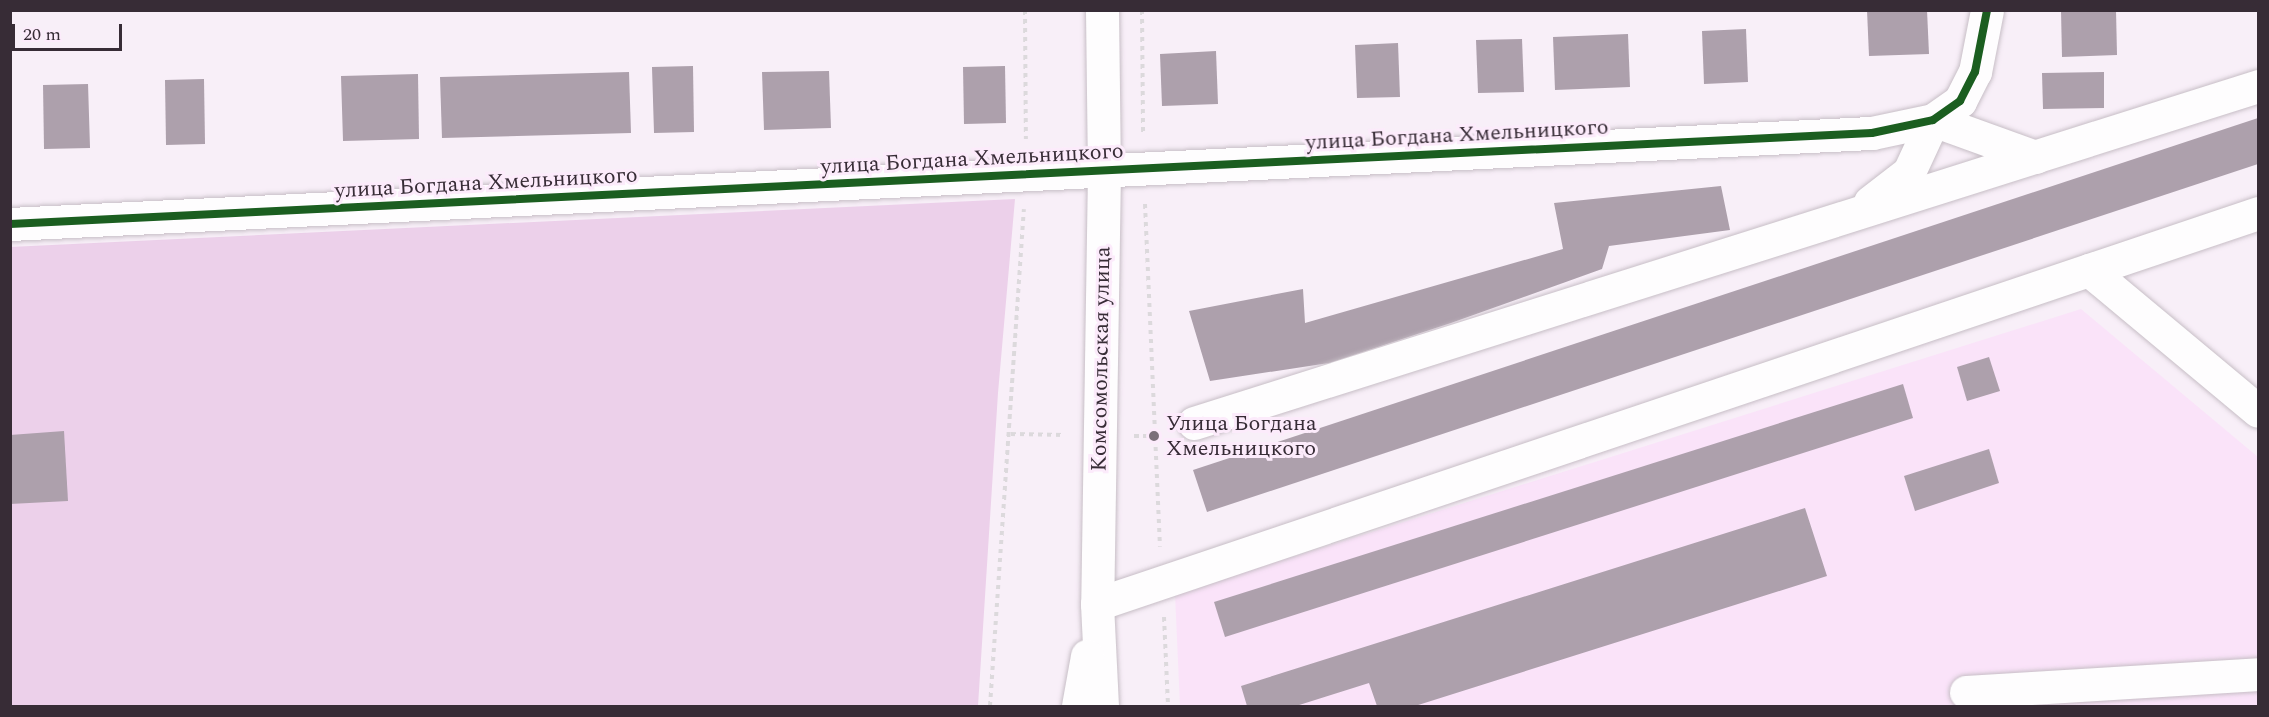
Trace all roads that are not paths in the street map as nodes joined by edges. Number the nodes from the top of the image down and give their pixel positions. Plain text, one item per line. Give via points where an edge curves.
1 (1102, 10) edge
2 (1987, 10) edge
3 (2259, 87) edge
4 (1933, 120) junction
5 (2035, 157) junction
6 (1104, 171) junction
7 (2259, 213) edge
8 (1853, 215) junction
9 (10, 224) edge
10 (2089, 270) junction
11 (2259, 411) edge
12 (1194, 423) dead end
13 (1097, 604) junction
14 (2259, 674) edge
15 (1966, 692) dead end
16 (1078, 706) edge
17 (1102, 706) edge

1 - 6 street, Комсомольская улица
2 - 4 street via 1975,72 1960,101
3 - 5 street
4 - 5 street
4 - 6 street, улица Богдана Хмельницкого via 1872,133
4 - 8 street via 1909,172
5 - 8 street
6 - 9 street, улица Богдана Хмельницкого
6 - 13 street, Комсомольская улица
7 - 10 street
8 - 12 street
10 - 11 street
10 - 13 street
13 - 16 street
13 - 17 street, Комсомольская улица
14 - 15 street

